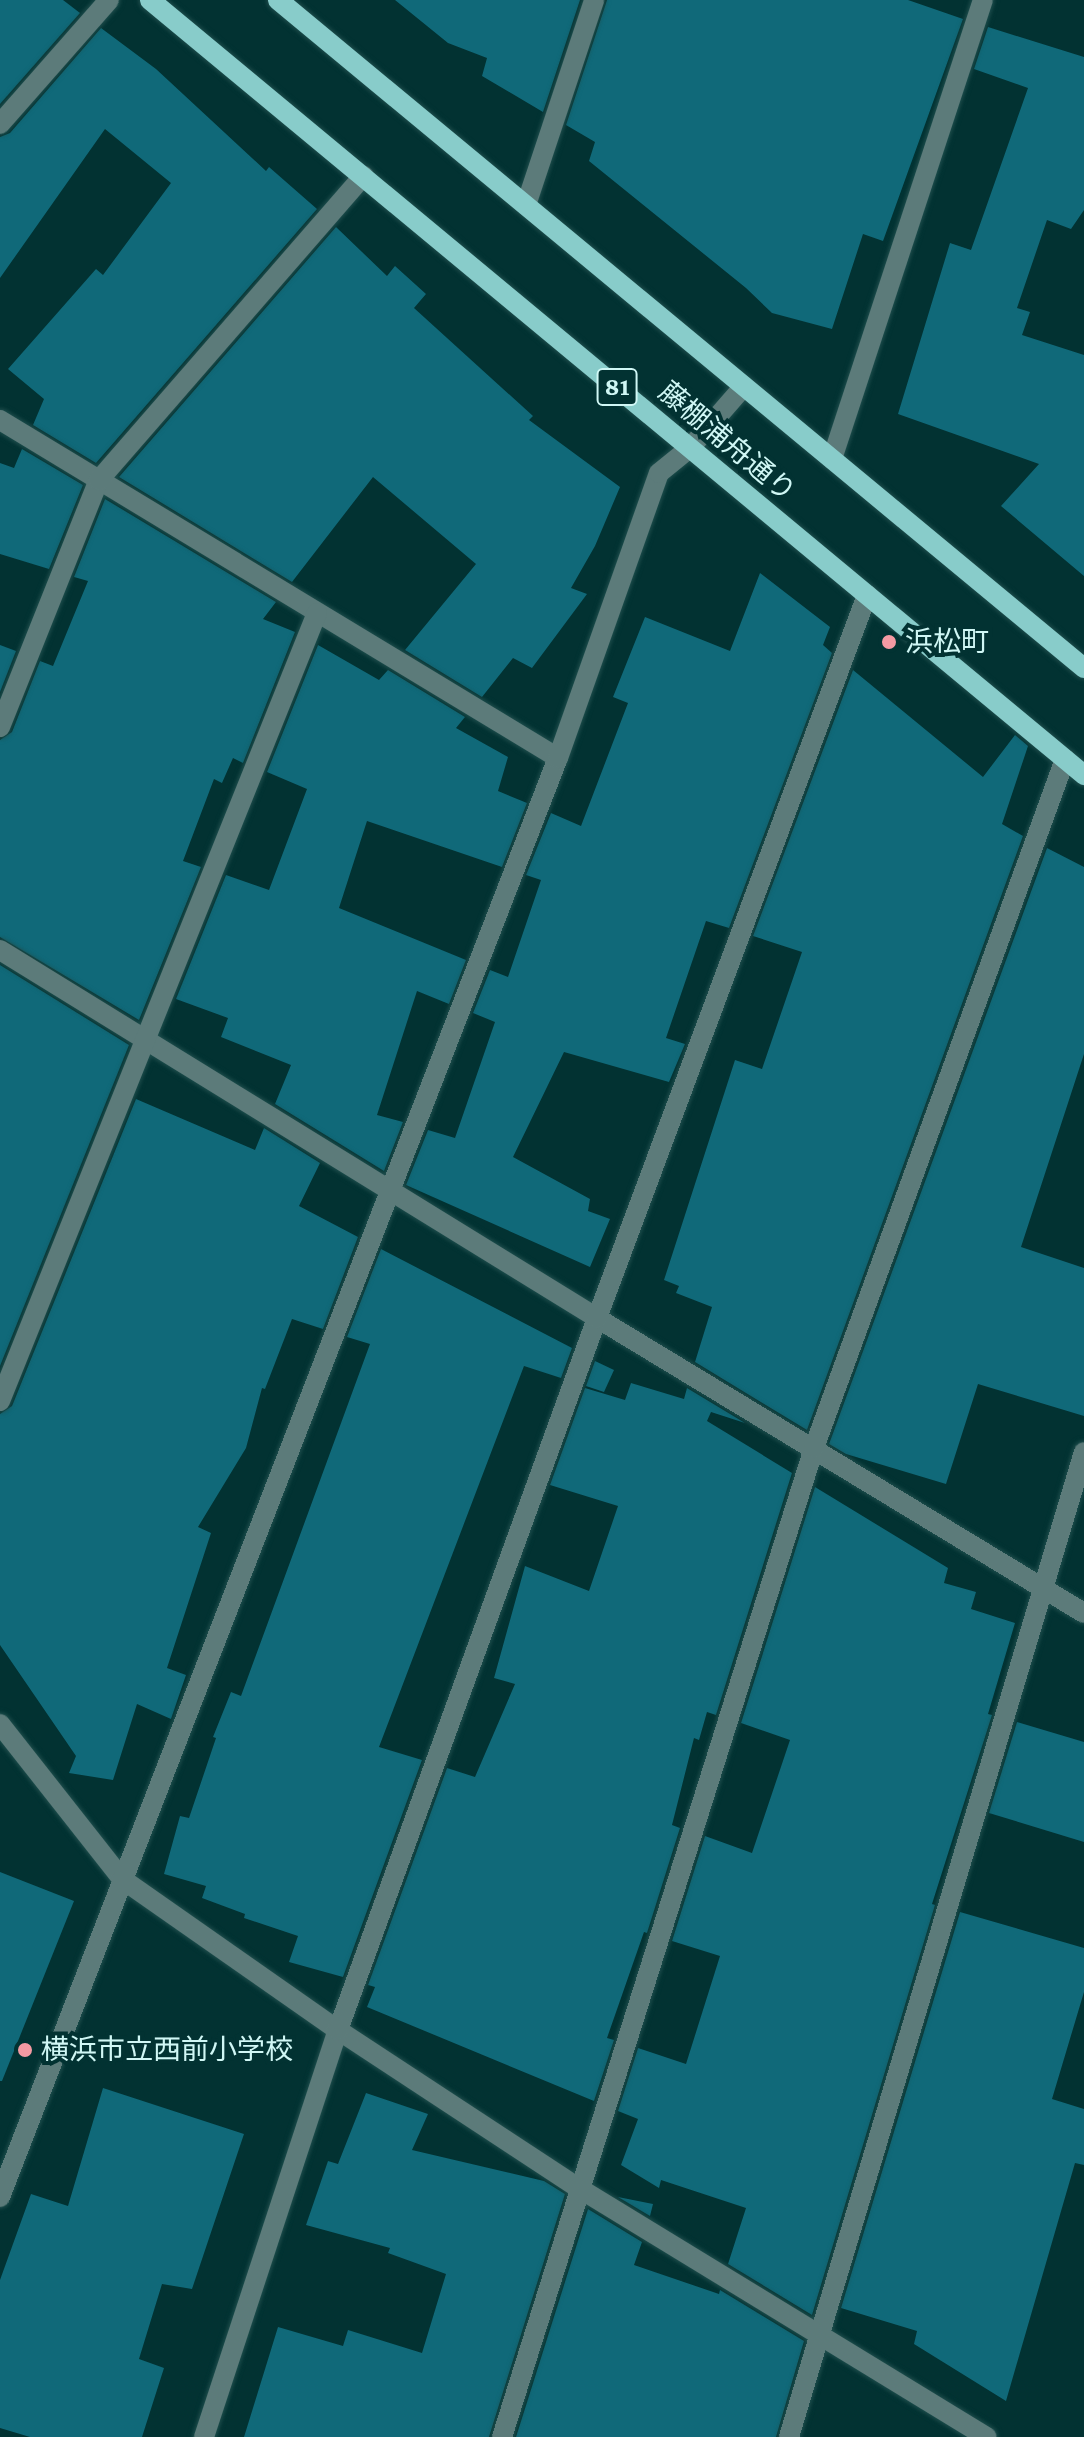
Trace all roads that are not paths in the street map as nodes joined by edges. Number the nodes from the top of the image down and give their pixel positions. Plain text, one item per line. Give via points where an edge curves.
1 (109, 0) edge
2 (150, 0) edge
3 (278, 0) edge
4 (594, 0) edge
5 (983, 0) edge
6 (0, 124) edge
7 (363, 176) junction
8 (526, 205) junction
9 (744, 386) junction
10 (0, 420) edge
11 (690, 448) junction
12 (832, 459) junction
13 (99, 480) junction
14 (867, 595) junction
15 (317, 613) junction
16 (1084, 668) edge
17 (0, 727) edge
18 (558, 758) junction
19 (1065, 759) junction
20 (1084, 775) edge
21 (0, 950) edge
22 (147, 1041) junction
23 (388, 1189) junction
24 (597, 1318) junction
25 (0, 1401) edge
26 (814, 1448) junction
27 (1084, 1452) edge
28 (1043, 1588) junction
29 (1084, 1613) edge
30 (0, 1724) edge
31 (122, 1879) junction
32 (338, 2030) junction
33 (582, 2190) junction
34 (0, 2197) edge
35 (820, 2336) junction
36 (204, 2437) edge
37 (502, 2437) edge
38 (789, 2437) edge
39 (986, 2437) edge

1 - 6 street
2 - 7 main road, 藤棚浦舟通り / 81
3 - 8 main road, 藤棚浦舟通り
4 - 8 street
5 - 12 street
7 - 11 main road, 藤棚浦舟通り / 81
7 - 13 street
8 - 9 main road, 藤棚浦舟通り
9 - 11 street
9 - 12 main road, 藤棚浦舟通り
10 - 13 street
11 - 14 main road, 藤棚浦舟通り / 81
11 - 18 street via 659,473
12 - 16 main road, 藤棚浦舟通り
13 - 15 street
13 - 17 street
14 - 19 main road, 藤棚浦舟通り / 81
14 - 24 street
15 - 18 street
15 - 22 street
18 - 23 street
19 - 20 main road, 藤棚浦舟通り / 81
19 - 26 street
21 - 22 street
22 - 23 street
22 - 25 street
23 - 24 street
23 - 31 street
24 - 26 street
24 - 32 street
26 - 28 street
26 - 33 street
27 - 28 street
28 - 29 street
28 - 35 street
30 - 31 street
31 - 32 street
31 - 34 street
32 - 33 street
32 - 36 street
33 - 35 street
33 - 37 street
35 - 38 street
35 - 39 street

